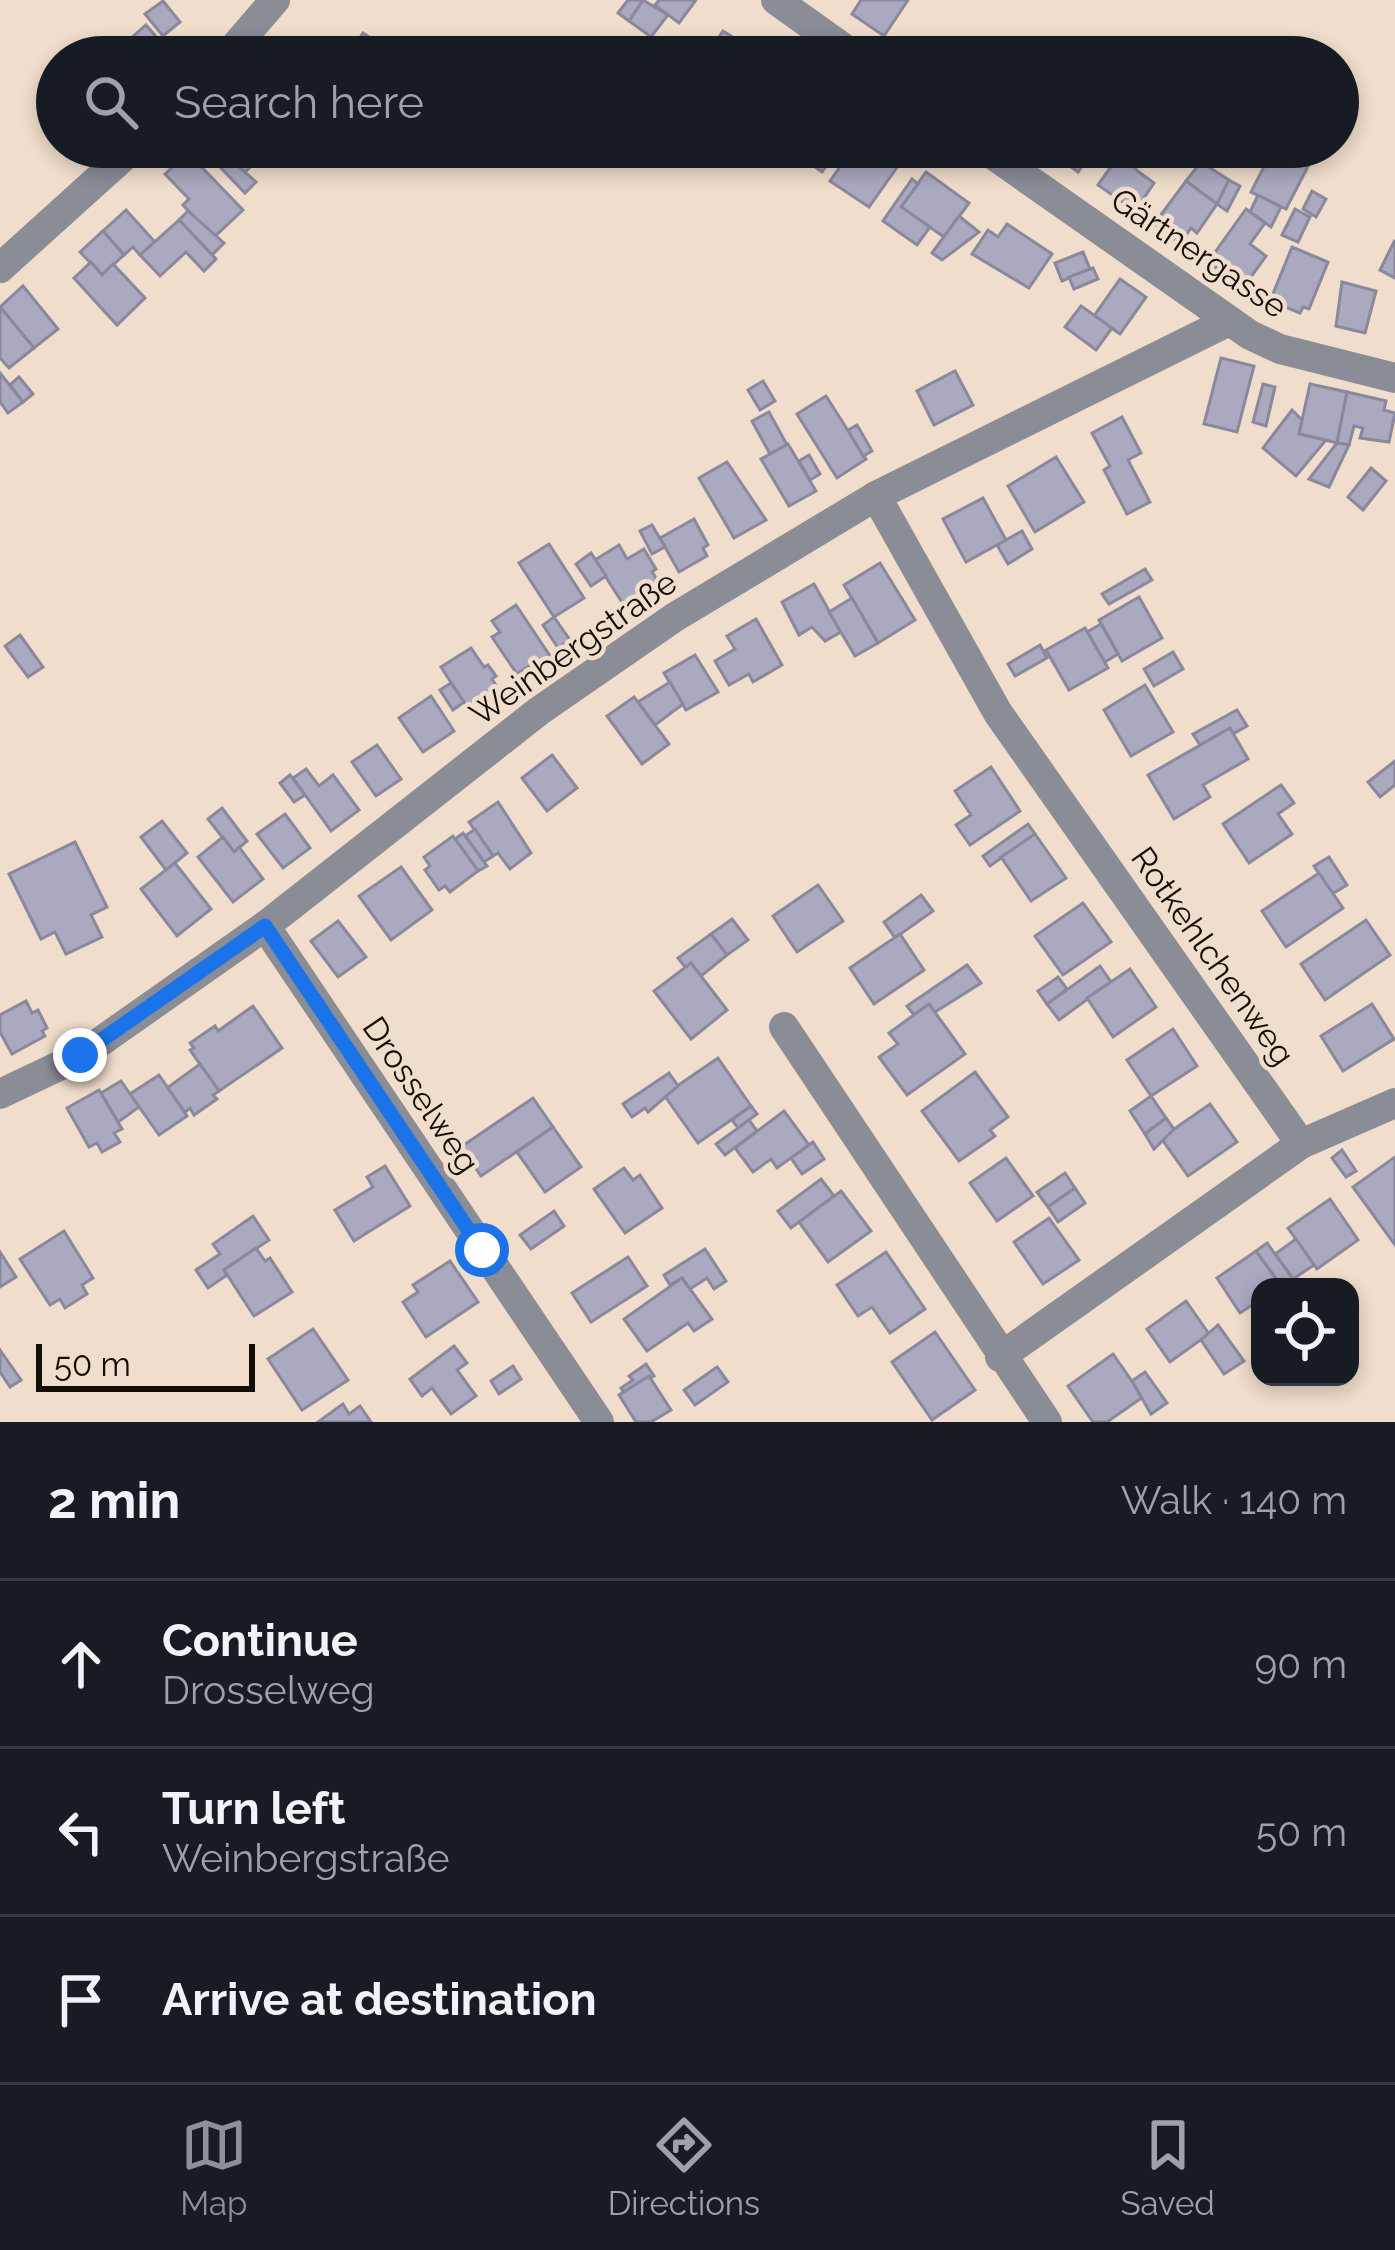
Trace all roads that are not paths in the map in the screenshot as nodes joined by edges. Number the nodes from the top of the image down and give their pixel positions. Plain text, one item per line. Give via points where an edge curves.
1 (275, 0) edge
2 (776, 0) edge
3 (244, 36) edge
4 (827, 36) edge
5 (111, 168) edge
6 (1011, 168) edge
7 (0, 268) edge
8 (1227, 322) junction
9 (1395, 378) edge
10 (876, 496) junction
11 (265, 926) junction
12 (784, 1027) dead end
13 (0, 1094) edge
14 (1395, 1103) edge
15 (1300, 1144) junction
16 (1000, 1357) junction
17 (599, 1422) edge
18 (1047, 1422) edge

1 - 3 street
2 - 4 street
5 - 7 street
6 - 8 street, Gärtnergasse
8 - 9 street, Gärtnergasse via 1280,349
8 - 10 street, Weinbergstraße
10 - 11 street, Weinbergstraße via 675,617 539,711
10 - 15 street, Rotkehlchenweg via 998,712
11 - 13 street, Weinbergstraße via 80,1055
11 - 17 street, Drosselweg
12 - 16 street
14 - 15 street
15 - 16 street
16 - 18 street

